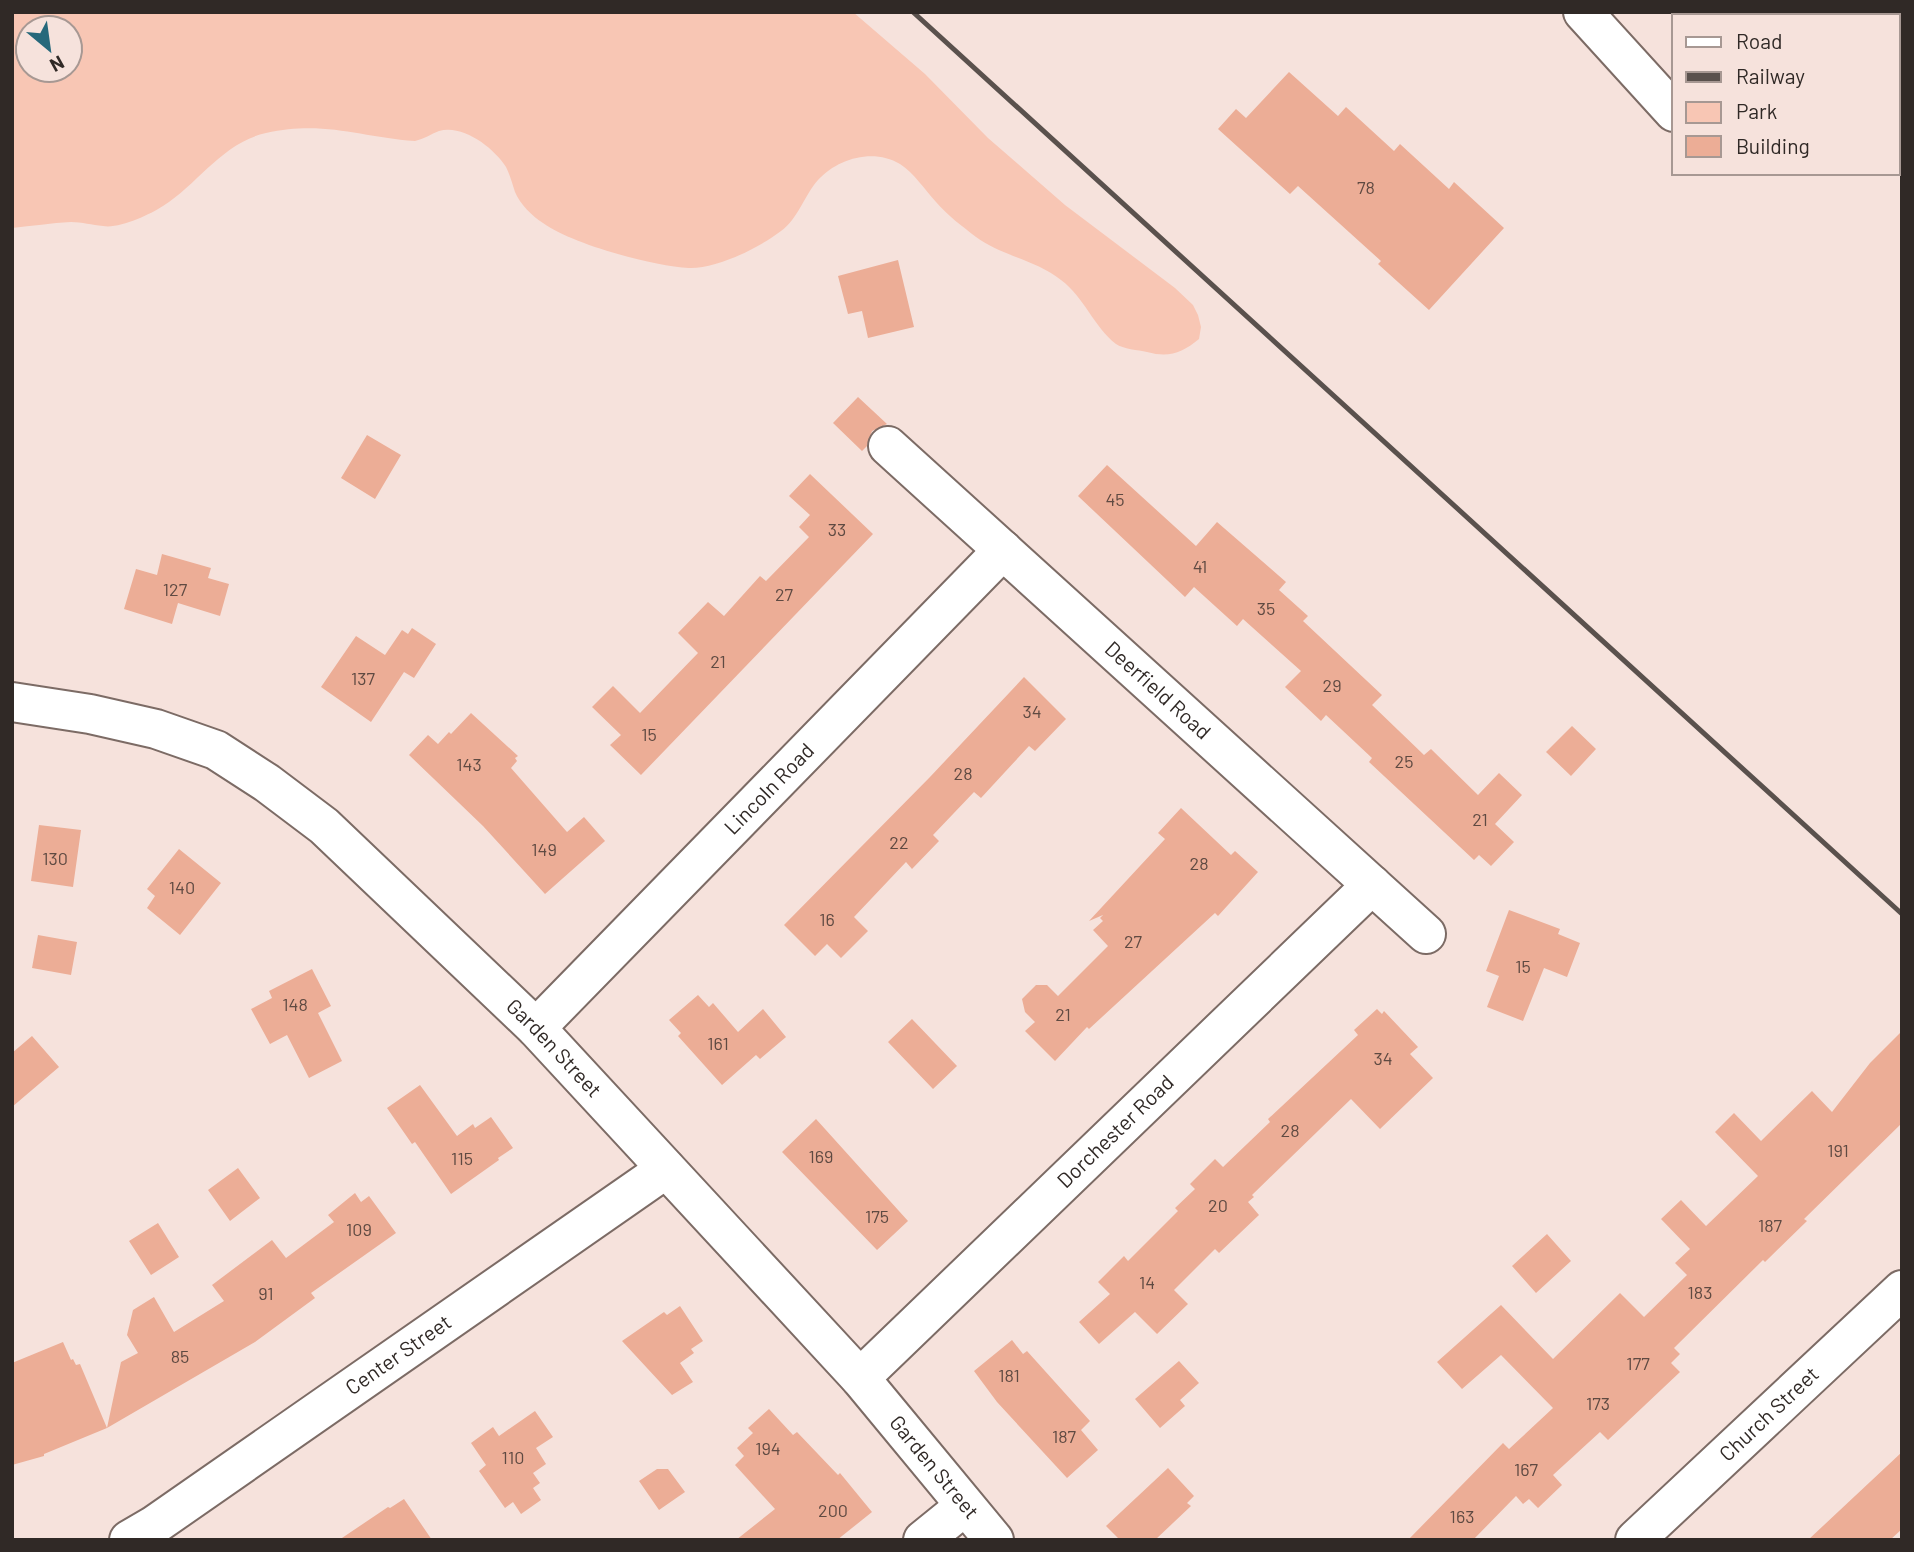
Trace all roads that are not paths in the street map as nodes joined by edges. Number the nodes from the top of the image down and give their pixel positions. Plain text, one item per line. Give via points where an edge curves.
1 (1583, 12) edge
2 (1672, 110) edge
3 (888, 446) dead end
4 (1003, 550) junction
5 (12, 702) edge
6 (1372, 885) junction
7 (1426, 934) dead end
8 (536, 1028) junction
9 (666, 1169) junction
10 (1902, 1290) edge
11 (860, 1378) junction
12 (965, 1506) junction
13 (129, 1540) edge
14 (923, 1540) edge
15 (994, 1540) edge
16 (1635, 1540) edge

1 - 2 street
3 - 4 street, Deerfield Road
4 - 6 street, Deerfield Road
4 - 8 street, Lincoln Road
5 - 8 street, Garden Street via 156,729 216,750 324,826
6 - 7 street, Deerfield Road
6 - 11 street, Dorchester Road
8 - 9 street, Garden Street
9 - 11 street, Garden Street
9 - 13 street, Center Street
10 - 16 street, Church Street
11 - 12 street, Garden Street
12 - 14 street
12 - 15 street, Garden Street

